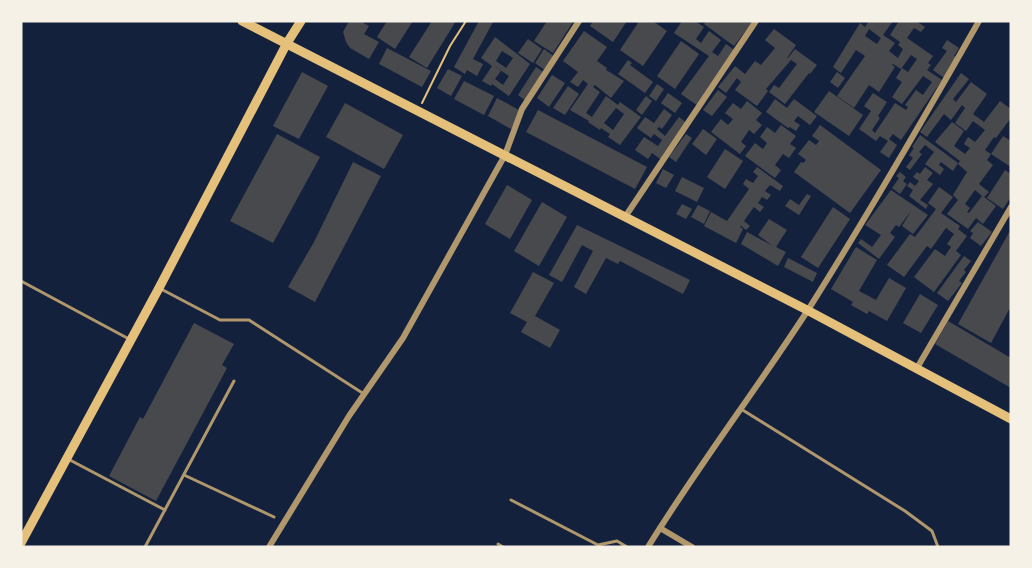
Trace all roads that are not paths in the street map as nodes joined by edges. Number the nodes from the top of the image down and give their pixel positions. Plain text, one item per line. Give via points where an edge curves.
1 (242, 21) edge
2 (301, 21) edge
3 (579, 21) edge
4 (756, 21) edge
5 (979, 21) edge
6 (287, 43) junction
7 (505, 155) junction
8 (1011, 207) edge
9 (625, 217) junction
10 (21, 281) edge
11 (159, 288) junction
12 (807, 310) junction
13 (131, 340) junction
14 (918, 368) junction
15 (234, 381) dead end
16 (364, 394) junction
17 (740, 408) junction
18 (1011, 419) edge
19 (67, 459) junction
20 (184, 475) junction
21 (511, 500) dead end
22 (165, 510) junction
23 (274, 517) dead end
24 (660, 528) junction
25 (21, 543) edge
26 (498, 544) dead end
27 (145, 547) edge
28 (269, 547) edge
29 (503, 547) edge
30 (627, 547) edge
31 (648, 547) edge
32 (692, 547) edge
33 (938, 547) edge

1 - 6 main road
2 - 6 main road
3 - 7 street via 522,109
4 - 9 street
5 - 12 street
6 - 7 main road
6 - 11 main road
7 - 9 main road
7 - 16 street via 403,338
8 - 14 street
9 - 12 main road
10 - 13 lane
11 - 13 main road
11 - 16 lane via 220,320 249,320
12 - 14 main road
12 - 17 street
13 - 19 main road
14 - 18 main road
15 - 20 lane
16 - 28 street
17 - 24 street
17 - 33 lane via 905,512 932,531
19 - 22 lane
19 - 25 main road
20 - 22 lane
20 - 23 lane
21 - 30 lane via 598,545 617,541
22 - 27 lane
24 - 31 street
24 - 32 street
26 - 29 lane

